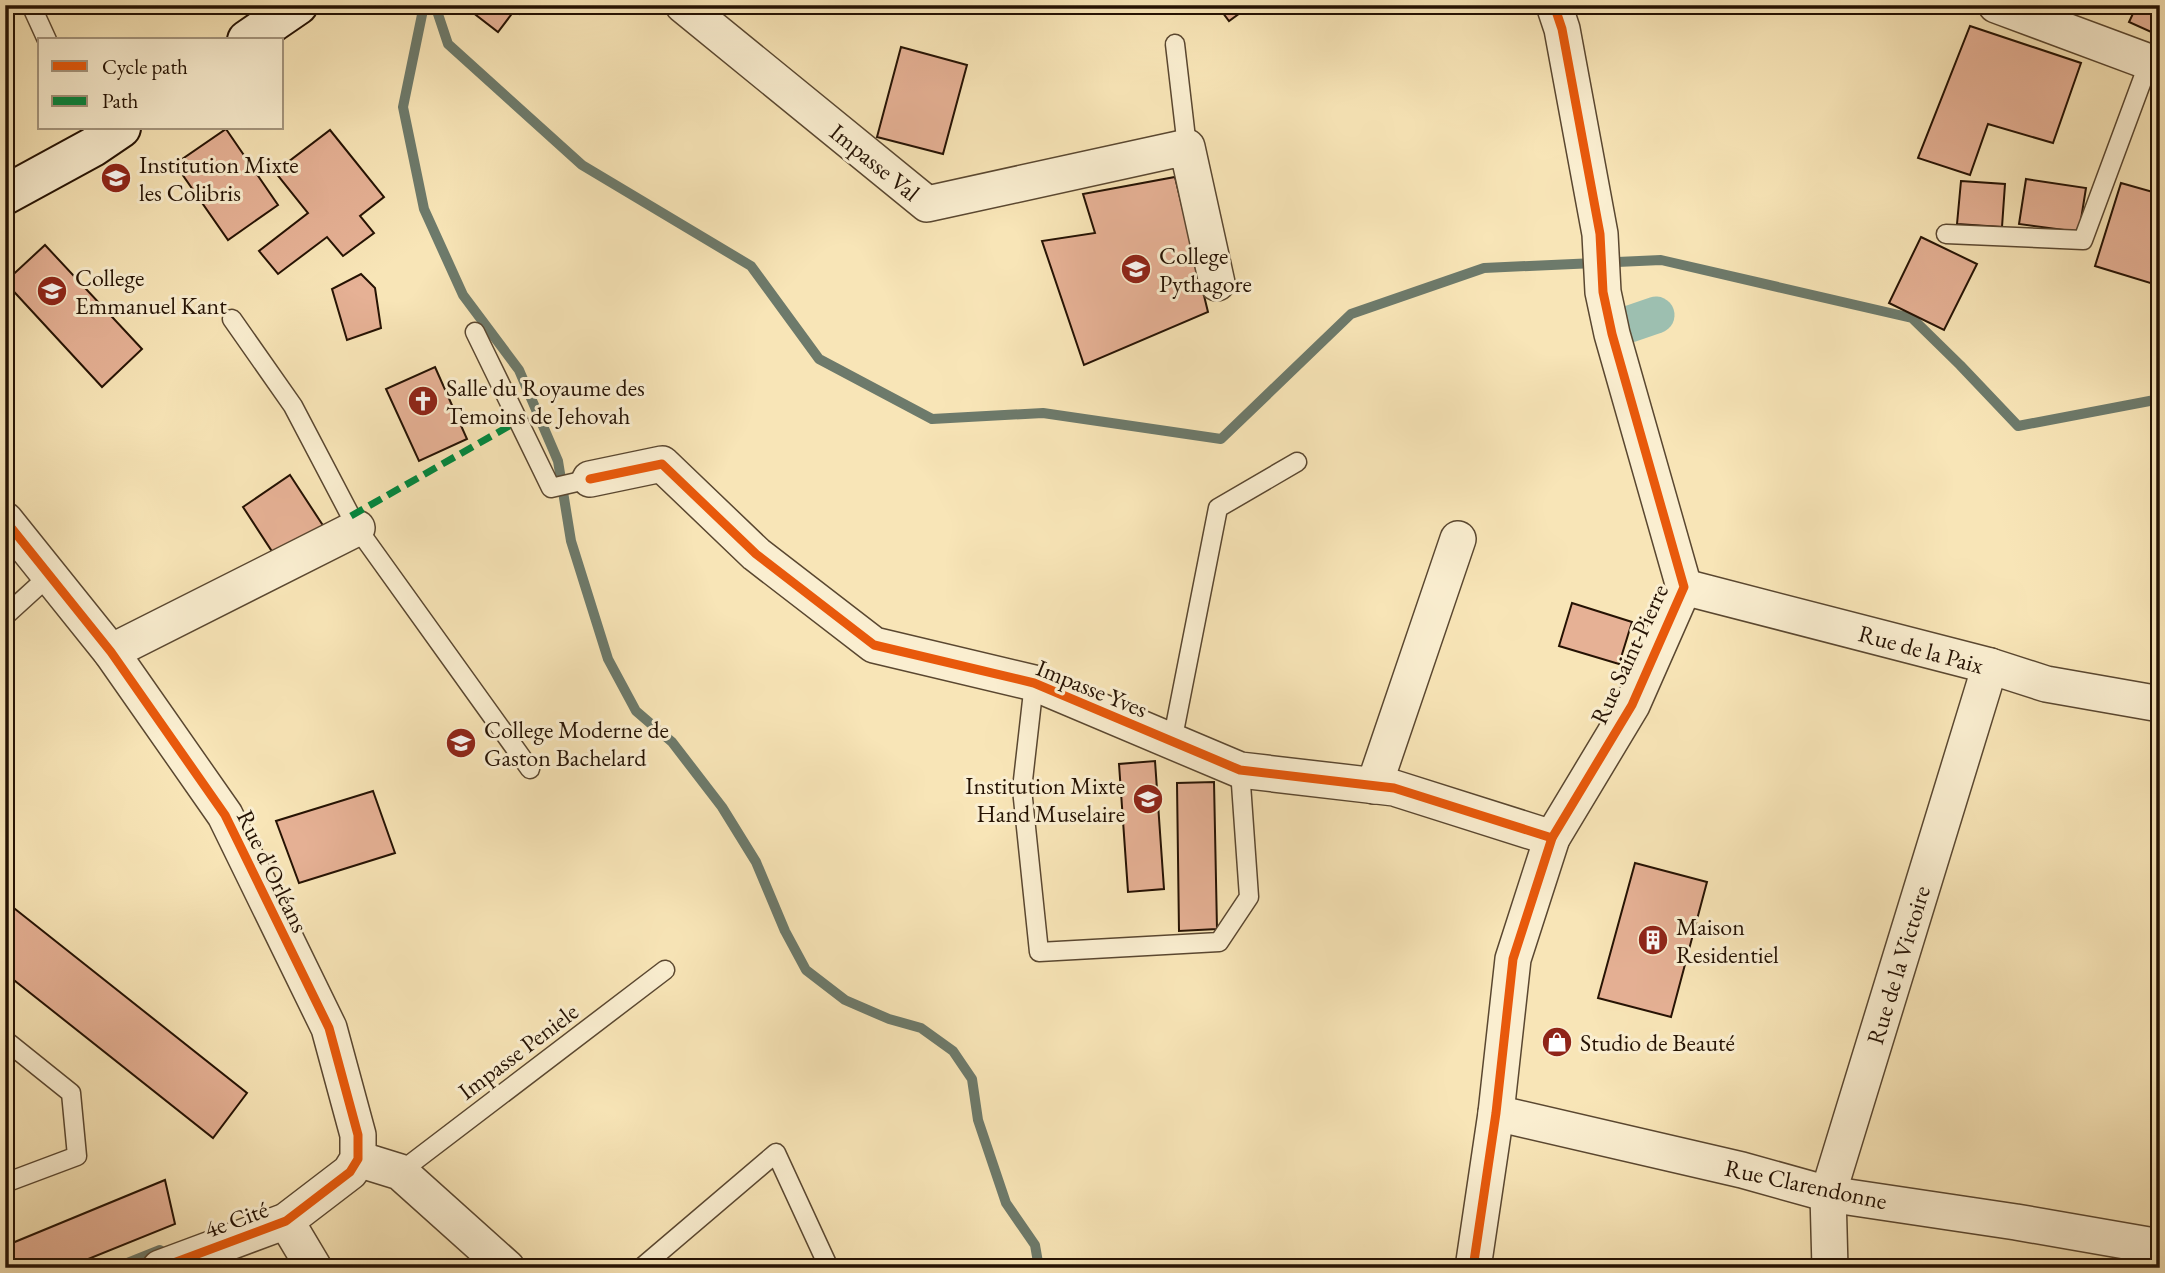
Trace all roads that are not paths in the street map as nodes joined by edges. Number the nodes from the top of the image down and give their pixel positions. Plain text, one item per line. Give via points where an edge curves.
1 (31, 5) edge
2 (298, 5) edge
3 (683, 5) edge
4 (1554, 5) edge
5 (1996, 5) edge
6 (46, 38) edge
7 (250, 38) edge
8 (1175, 44) dead end
9 (2155, 64) edge
10 (100, 134) edge
11 (1187, 147) junction
12 (5, 195) edge
13 (1946, 234) dead end
14 (1217, 283) dead end
15 (232, 319) dead end
16 (475, 332) dead end
17 (1297, 462) dead end
18 (590, 480) joint
19 (5, 520) edge
20 (357, 528) junction
21 (1458, 539) dead end
22 (50, 575) junction
23 (1684, 587) junction
24 (5, 616) edge
25 (111, 652) junction
26 (1990, 666) junction
27 (1034, 683) junction
28 (2160, 704) edge
29 (1172, 742) junction
30 (530, 769) dead end
31 (1240, 770) junction
32 (1374, 786) junction
33 (1552, 838) junction
34 (666, 970) dead end
35 (5, 1040) edge
36 (1496, 1113) junction
37 (358, 1159) junction
38 (400, 1172) junction
39 (5, 1183) edge
40 (1828, 1194) junction
41 (286, 1221) junction
42 (2160, 1247) edge
43 (160, 1268) edge
44 (314, 1268) edge
45 (507, 1268) edge
46 (641, 1268) edge
47 (829, 1268) edge
48 (1474, 1268) edge
49 (1830, 1268) edge

1 - 6 lane
2 - 7 street
3 - 11 street, Impasse Val via 927,204
4 - 23 street, Rue Saint-Pierre via 1600,234 1612,334
5 - 9 street
8 - 11 lane
9 - 13 lane via 2083,240
10 - 12 street
11 - 14 street
15 - 20 lane via 293,406
16 - 18 lane via 551,488
17 - 29 lane via 1217,508
18 - 27 street, Impasse Yves via 662,464 755,554 874,645
19 - 22 street, Rue d'Orléans
20 - 25 street
20 - 30 lane
21 - 32 street
22 - 24 lane
22 - 25 street, Rue d'Orléans
23 - 26 street, Rue de la Paix
23 - 33 street, Rue Saint-Pierre via 1632,705
25 - 37 street, Rue d'Orléans via 225,815 329,1028 358,1135
26 - 28 street, Rue de la Paix via 2046,684
26 - 40 street, Rue de la Victoire
27 - 29 street, Impasse Yves
27 - 31 lane via 1022,789 1039,952 1219,942 1249,897
29 - 31 street, Impasse Yves
31 - 32 street, Impasse Yves
32 - 33 street, Impasse Yves via 1394,788
33 - 36 street, Rue Saint-Pierre via 1513,959
34 - 38 lane, Impasse Peniele
35 - 39 lane via 71,1093 77,1156
36 - 40 street, Rue Clarendonne
36 - 48 street, Rue Saint-Pierre
37 - 38 street
37 - 41 street via 351,1172
38 - 45 street
40 - 42 street, Rue Clarendonne
40 - 49 street, Rue de la Victoire
41 - 43 street, 4e Cité
41 - 44 street, 4e Cité
46 - 47 lane via 776,1153

